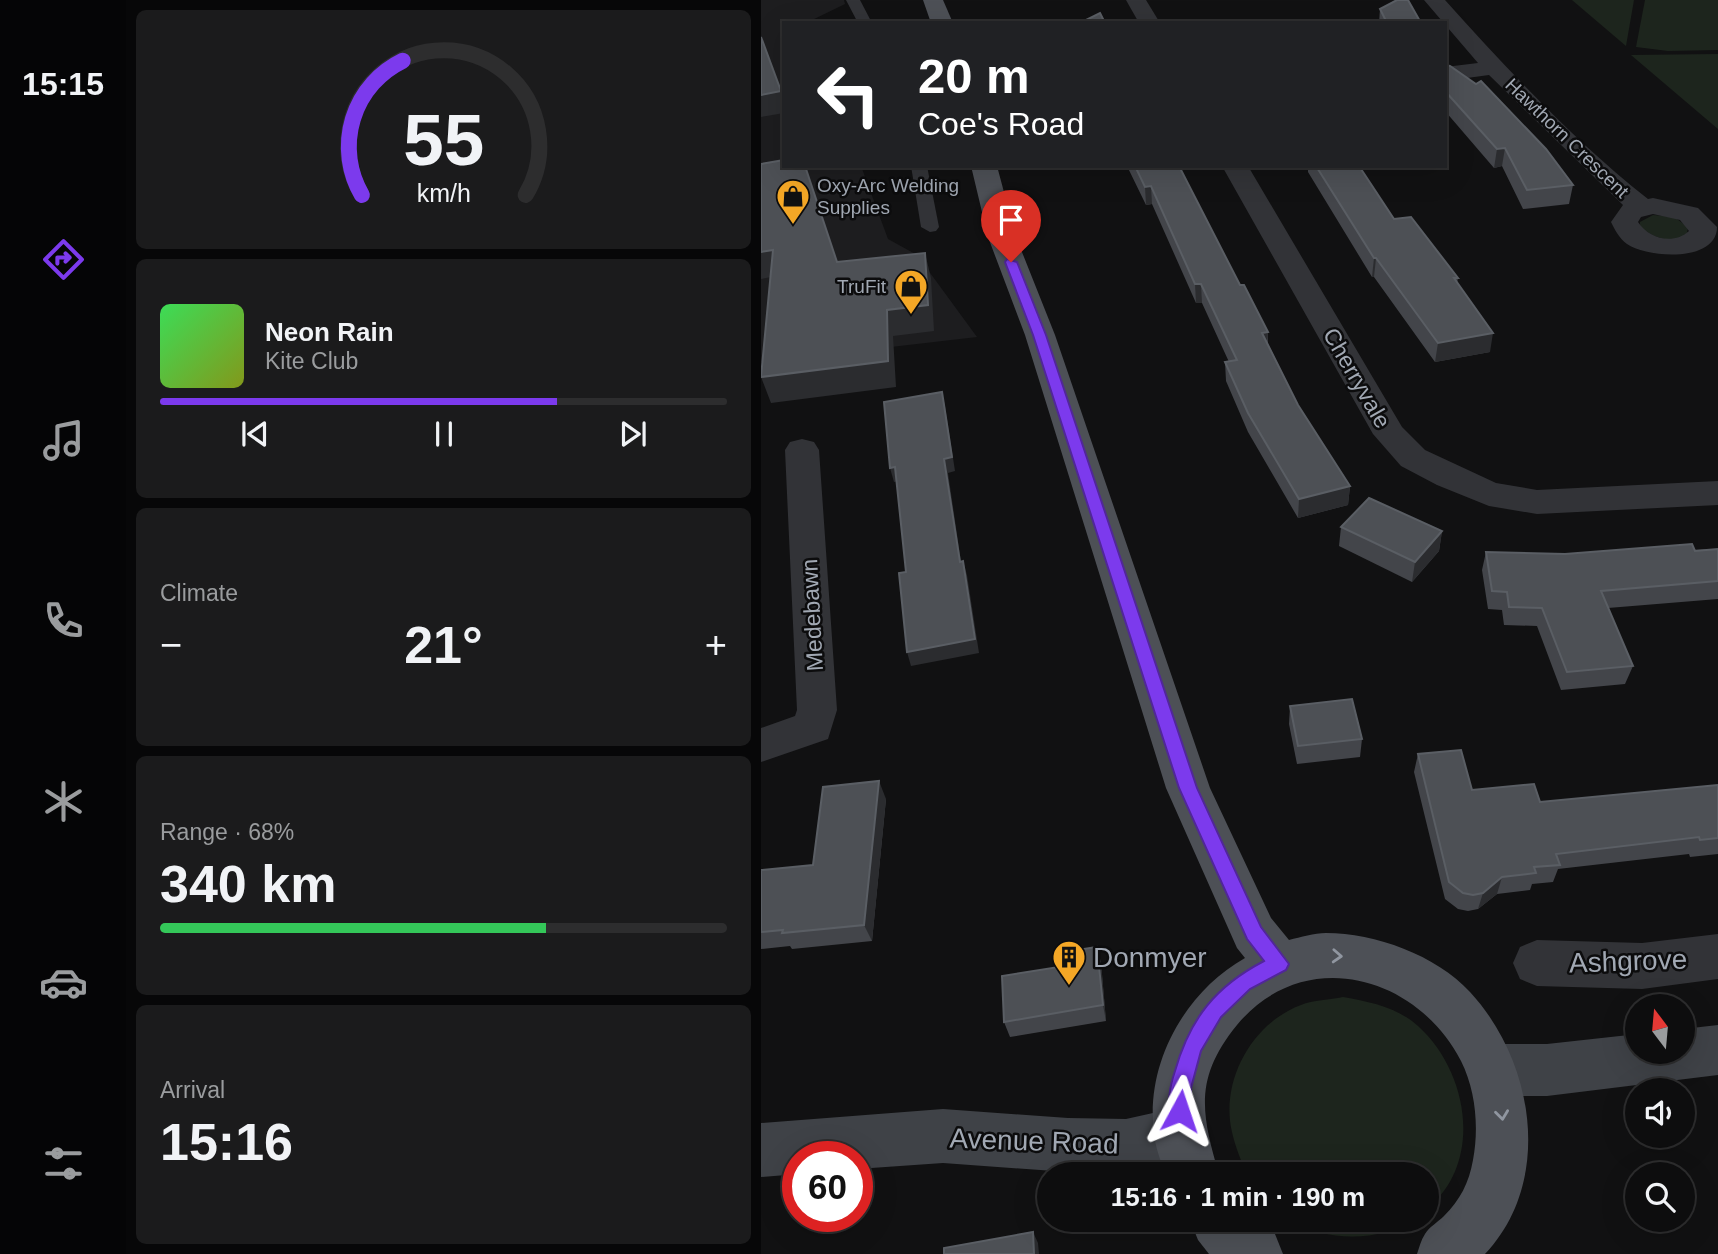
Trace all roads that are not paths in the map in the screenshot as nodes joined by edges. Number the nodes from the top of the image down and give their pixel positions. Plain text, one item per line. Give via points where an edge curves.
1 (853, 0) edge
2 (933, 0) edge
3 (1136, 0) edge
4 (1434, 0) edge
5 (864, 21) edge
6 (941, 21) edge
7 (1149, 21) edge
8 (1494, 68) junction
9 (1447, 75) edge
10 (919, 168) edge
11 (985, 168) edge
12 (1236, 168) edge
13 (1641, 207) dead end
14 (930, 227) dead end
15 (802, 450) dead end
16 (1718, 493) edge
17 (762, 744) edge
18 (1718, 956) edge
19 (1537, 963) dead end
20 (1279, 964) junction
21 (1718, 1050) edge
22 (1494, 1070) junction
23 (761, 1150) edge
24 (1186, 1154) edge
25 (1227, 1232) edge
26 (1255, 1254) edge
27 (1445, 1254) edge

1 - 5 lane
2 - 6 main road
3 - 7 street
4 - 8 street, Hawthorn Crescent
8 - 9 street, Hawthorn Crescent
8 - 13 street, Hawthorn Crescent
10 - 14 lane
11 - 20 main road via 1002,237 1040,335 1188,788 1254,933
12 - 16 street, Cherryvale via 1389,434 1413,458 1489,494 1537,502
15 - 17 street, Medebawn via 817,710 813,727
18 - 19 street, Ashgrove via 1642,966
20 -> 22 main road via 1320,955 1363,957 1404,971 1441,995 1472,1029
20 - 24 main road via 1243,982 1214,1010 1192,1046 1180,1088
21 - 22 main road via 1547,1070
22 -> 27 main road via 1504,1121 1499,1173 1478,1220
23 - 24 main road, Avenue Road via 943,1136 1126,1146
25 - 26 main road

